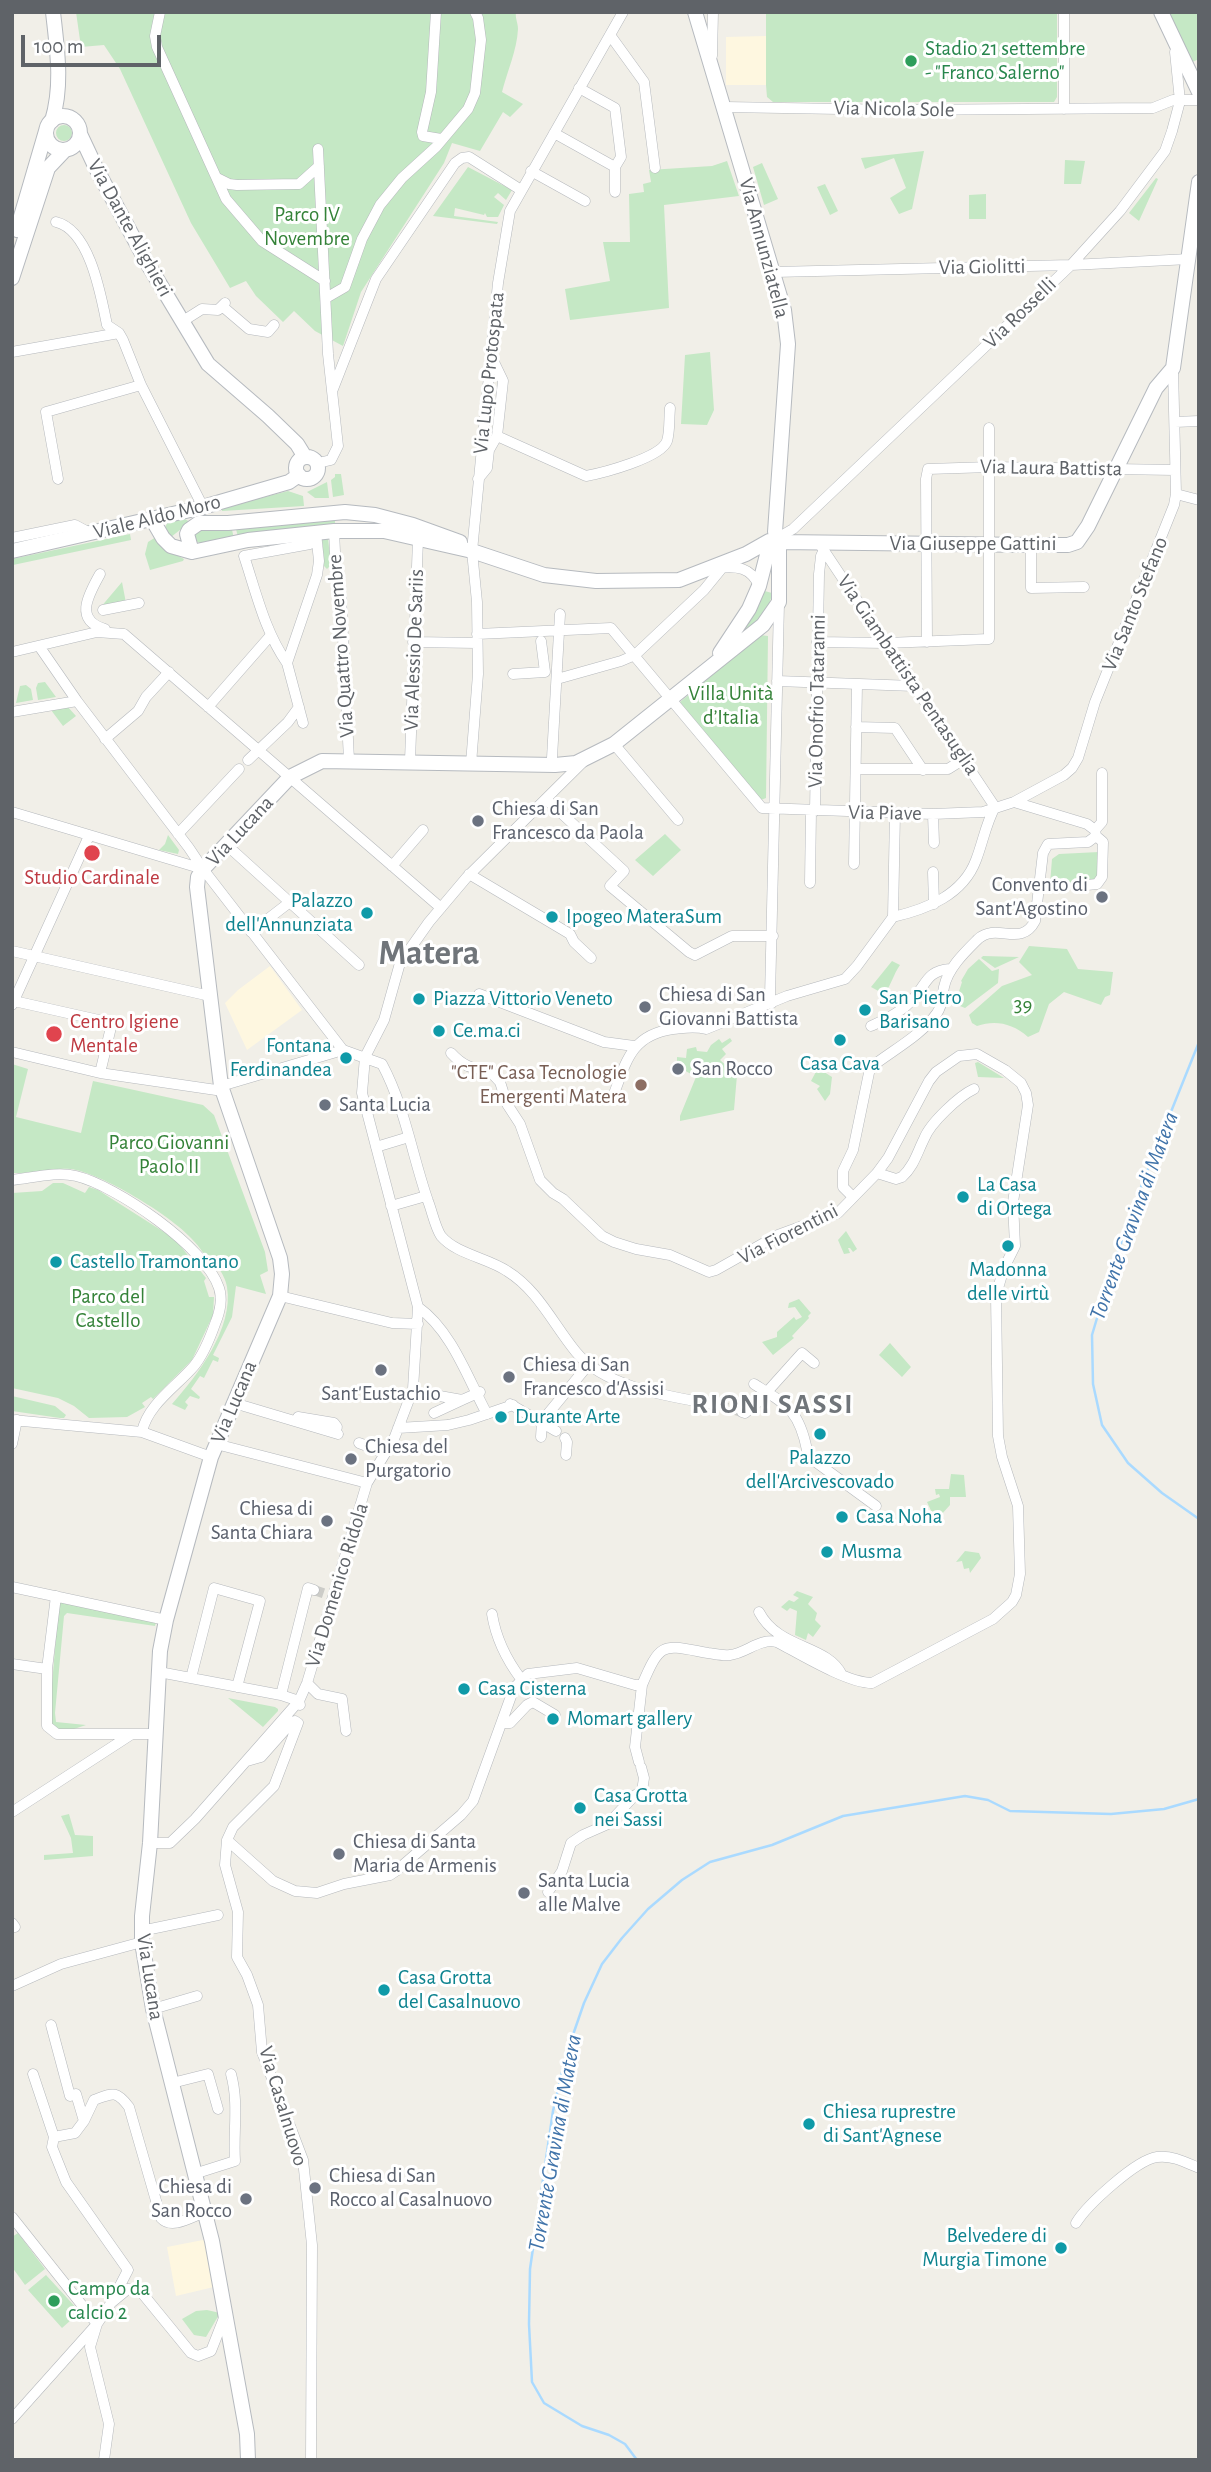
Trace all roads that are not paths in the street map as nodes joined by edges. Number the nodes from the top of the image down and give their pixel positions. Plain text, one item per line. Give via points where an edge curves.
1 (53, 12) edge
2 (160, 12) edge
3 (436, 12) edge
4 (475, 12) edge
5 (623, 12) edge
6 (695, 12) edge
7 (713, 12) edge
8 (1064, 12) edge
9 (1161, 12) edge
10 (610, 34) junction
11 (1174, 44) junction
12 (712, 64) junction
13 (1193, 67) edge
14 (60, 78) junction
15 (579, 88) junction
16 (1199, 92) edge
17 (1199, 100) edge
18 (1180, 101) junction
19 (724, 107) junction
20 (1155, 107) junction
21 (1064, 109) junction
22 (1177, 116) junction
23 (74, 120) junction
24 (49, 126) junction
25 (554, 133) junction
26 (80, 134) junction
27 (441, 139) junction
28 (318, 149) dead end
29 (65, 150) junction
30 (319, 166) junction
31 (615, 167) junction
32 (656, 168) dead end
33 (531, 172) junction
34 (217, 178) junction
35 (1199, 182) edge
36 (521, 190) junction
37 (615, 192) dead end
38 (585, 201) dead end
39 (56, 222) dead end
40 (12, 246) edge
41 (1189, 259) junction
42 (1071, 265) junction
43 (774, 272) junction
44 (12, 278) edge
45 (325, 281) junction
46 (326, 298) junction
47 (183, 321) junction
48 (274, 325) dead end
49 (119, 333) junction
50 (12, 352) edge
51 (491, 355) junction
52 (1173, 368) junction
53 (141, 385) junction
54 (1156, 388) junction
55 (332, 389) junction
56 (1174, 389) junction
57 (670, 408) dead end
58 (1199, 421) edge
59 (1175, 422) junction
60 (989, 428) dead end
61 (496, 436) junction
62 (311, 460) junction
63 (990, 467) junction
64 (1114, 469) junction
65 (1175, 470) junction
66 (58, 479) dead end
67 (478, 479) junction
68 (1176, 494) junction
69 (1199, 500) edge
70 (209, 505) junction
71 (181, 512) junction
72 (152, 519) junction
73 (199, 523) junction
74 (227, 523) junction
75 (334, 531) junction
76 (90, 533) junction
77 (12, 538) edge
78 (313, 539) junction
79 (418, 539) junction
80 (776, 540) junction
81 (928, 544) junction
82 (990, 544) junction
83 (1031, 545) junction
84 (822, 546) junction
85 (12, 551) edge
86 (472, 551) junction
87 (192, 552) junction
88 (716, 568) junction
89 (336, 573) junction
90 (100, 574) dead end
91 (317, 575) junction
92 (759, 586) junction
93 (1084, 587) dead end
94 (779, 602) junction
95 (139, 603) dead end
96 (103, 610) dead end
97 (560, 614) dead end
98 (560, 630) junction
99 (115, 632) junction
100 (271, 635) junction
101 (477, 639) junction
102 (541, 641) dead end
103 (413, 642) junction
104 (817, 642) junction
105 (927, 642) junction
106 (886, 643) junction
107 (39, 646) junction
108 (12, 652) edge
109 (563, 653) junction
110 (544, 655) junction
111 (635, 655) junction
112 (287, 663) junction
113 (714, 663) junction
114 (545, 669) junction
115 (169, 672) junction
116 (513, 674) dead end
117 (557, 674) junction
118 (777, 681) junction
119 (816, 682) junction
120 (857, 684) junction
121 (915, 687) junction
122 (670, 697) junction
123 (76, 702) junction
124 (208, 706) junction
125 (299, 707) junction
126 (12, 712) edge
127 (303, 723) dead end
128 (856, 727) junction
129 (105, 739) junction
130 (614, 744) junction
131 (257, 750) junction
132 (552, 758) dead end
133 (964, 759) junction
134 (248, 760) dead end
135 (349, 760) junction
136 (582, 760) junction
137 (410, 761) junction
138 (471, 764) junction
139 (239, 769) dead end
140 (856, 769) junction
141 (923, 770) junction
142 (1102, 773) dead end
143 (290, 777) junction
144 (546, 799) junction
145 (1014, 802) junction
146 (995, 807) junction
147 (775, 810) junction
148 (813, 811) junction
149 (12, 812) edge
150 (855, 812) junction
151 (895, 813) junction
152 (933, 814) junction
153 (678, 820) dead end
154 (423, 830) dead end
155 (1096, 833) junction
156 (178, 835) junction
157 (89, 836) junction
158 (934, 843) dead end
159 (230, 848) dead end
160 (854, 864) dead end
161 (392, 866) junction
162 (203, 869) junction
163 (933, 872) dead end
164 (469, 874) junction
165 (810, 883) dead end
166 (1087, 885) dead end
167 (290, 902) junction
168 (934, 904) junction
169 (439, 911) junction
170 (893, 917) junction
171 (251, 932) junction
172 (773, 936) junction
173 (12, 951) edge
174 (34, 956) junction
175 (591, 958) dead end
176 (359, 965) dead end
177 (950, 969) junction
178 (479, 994) dead end
179 (209, 996) junction
180 (13, 1003) edge
181 (772, 1003) junction
182 (871, 1026) dead end
183 (634, 1046) junction
184 (343, 1050) junction
185 (12, 1052) edge
186 (451, 1053) dead end
187 (365, 1058) junction
188 (100, 1073) junction
189 (1017, 1079) junction
190 (1005, 1082) dead end
191 (222, 1089) junction
192 (974, 1089) dead end
193 (612, 1099) dead end
194 (409, 1137) junction
195 (376, 1147) junction
196 (877, 1173) junction
197 (12, 1180) edge
198 (426, 1196) junction
199 (853, 1197) junction
200 (391, 1206) junction
201 (606, 1222) dead end
202 (599, 1233) junction
203 (280, 1296) junction
204 (418, 1307) junction
205 (418, 1324) junction
206 (814, 1363) dead end
207 (589, 1364) junction
208 (754, 1384) dead end
209 (479, 1392) junction
210 (766, 1392) junction
211 (434, 1395) dead end
212 (463, 1400) junction
213 (234, 1403) junction
214 (718, 1405) tunnel mouth
215 (742, 1412) dead end
216 (434, 1413) dead end
217 (487, 1414) junction
218 (15, 1420) edge
219 (542, 1421) junction
220 (398, 1428) junction
221 (142, 1432) junction
222 (336, 1434) dead end
223 (541, 1437) dead end
224 (359, 1443) dead end
225 (12, 1444) edge
226 (214, 1450) junction
227 (385, 1453) junction
228 (566, 1455) dead end
229 (367, 1483) junction
230 (876, 1506) dead end
231 (12, 1587) edge
232 (314, 1590) dead end
233 (56, 1596) junction
234 (759, 1612) dead end
235 (492, 1614) dead end
236 (166, 1620) junction
237 (12, 1664) edge
238 (47, 1669) junction
239 (159, 1672) junction
240 (843, 1675) junction
241 (191, 1678) junction
242 (520, 1679) junction
243 (307, 1683) junction
244 (642, 1685) junction
245 (237, 1687) junction
246 (281, 1695) junction
247 (300, 1703) junction
248 (555, 1715) dead end
249 (502, 1723) junction
250 (346, 1731) dead end
251 (132, 1734) junction
252 (154, 1734) junction
253 (247, 1761) junction
254 (12, 1812) edge
255 (227, 1840) junction
256 (150, 1843) junction
257 (548, 1892) dead end
258 (218, 1916) dead end
259 (141, 1936) junction
260 (12, 1986) edge
261 (197, 1996) dead end
262 (153, 2009) junction
263 (51, 2025) dead end
264 (33, 2074) dead end
265 (231, 2074) dead end
266 (172, 2083) junction
267 (218, 2109) dead end
268 (84, 2121) junction
269 (54, 2137) junction
270 (1199, 2168) edge
271 (194, 2174) junction
272 (205, 2213) junction
273 (12, 2217) edge
274 (1076, 2222) dead end
275 (111, 2303) junction
276 (225, 2314) junction
277 (97, 2324) junction
278 (14, 2411) edge
279 (104, 2460) edge
280 (248, 2460) edge
281 (312, 2460) edge

1 - 14 street
2 - 34 street via 157,47
3 - 27 street via 431,92 422,132
4 - 27 street via 481,40 475,93 468,109
5 - 10 street, Via Lupo Protospata
6 - 12 street, Via Annunziatella
7 - 12 street
8 - 21 street
9 - 11 street
10 - 15 street, Via Lupo Protospata
10 - 32 street via 644,82
11 - 13 street
11 - 18 street, Via Rosselli
12 - 19 street, Via Annunziatella
13 - 16 street
14 - 23 street
14 - 24 street
15 - 25 street, Via Lupo Protospata
15 - 31 street via 615,108 621,157
17 - 18 street
18 - 20 street
18 - 22 street, Via Rosselli
19 - 21 street, Via Nicola Sole
19 - 43 street, Via Annunziatella
20 - 21 street, Via Nicola Sole
20 - 22 street
22 - 42 street, Via Rosselli via 1165,150
23 - 24 street via 62,116
23 - 26 street
24 - 29 street via 47,137 52,147
24 - 40 street
25 - 31 street
25 - 33 street, Via Lupo Protospata
26 - 29 street via 78,143
26 - 47 street, Via Dante Alighieri
27 - 46 street via 380,205 345,287
28 - 30 street
29 - 44 street via 48,168
30 - 34 street via 291,186 237,186
30 - 45 street
31 - 37 street
33 - 36 street, Via Lupo Protospata
33 - 38 street
34 - 45 street via 226,199 254,233
35 - 41 street
36 - 51 street, Via Lupo Protospata via 510,211
36 - 55 street via 469,157 455,163 376,279
39 - 49 street via 82,245 93,264 107,325
41 - 42 street, Via Giolitti
41 - 52 street
42 - 43 street, Via Giolitti
42 - 80 street, Via Rosselli via 894,435
43 - 80 street, Via Annunziatella via 788,344
45 - 46 street
46 - 55 street
47 - 48 street, Via Dante Alighieri via 202,309 218,310 224,304 249,329 268,332
47 - 62 street, Via Dante Alighieri via 208,364
49 - 50 street
49 - 53 street
51 - 61 street via 503,381
51 - 67 street, Via Lupo Protospata
52 - 54 street, Via Giuseppe Gattini
52 - 56 street, Via Santo Stefano
53 - 66 street via 46,412
53 - 70 street
54 - 56 street
54 - 64 street, Via Giuseppe Gattini
55 - 62 street via 338,446 331,460
56 - 59 street, Via Santo Stefano
57 - 61 street via 662,449 586,476
58 - 59 street
59 - 65 street, Via Santo Stefano
60 - 63 street
61 - 67 street via 487,468
62 - 70 street, Viale Aldo Moro via 318,471 313,477 299,475
63 - 64 street, Via Laura Battista
63 - 81 street, Via Laura Battista via 928,469
63 - 82 street
64 - 65 street, Via Laura Battista
64 - 83 street, Via Giuseppe Gattini via 1076,542
65 - 68 street, Via Santo Stefano
67 - 86 street, Via Lupo Protospata
68 - 69 street
68 - 145 street, Via Santo Stefano via 1095,702 1078,758 1064,775
70 - 71 street, Viale Aldo Moro
70 - 74 street
71 - 72 street, Viale Aldo Moro
71 - 73 street
72 - 76 street, Viale Aldo Moro
72 - 87 street via 171,545
73 - 74 street
73 - 87 street via 187,534
74 - 86 street via 345,512 375,515 456,539
75 - 78 street
75 - 79 street via 384,531
75 - 89 street, Via Quattro Novembre
76 - 77 street via 75,525
76 - 85 street, Viale Aldo Moro
78 - 87 street via 248,540
78 - 91 street via 319,561
78 - 100 street via 244,556
79 - 86 street
79 - 103 street, Via Alessio De Sariis
80 - 84 street, Via Giuseppe Gattini
80 - 88 street
80 - 92 street
80 - 94 street
81 - 82 street, Via Giuseppe Gattini
81 - 84 street, Via Giuseppe Gattini
81 - 105 street
82 - 83 street, Via Giuseppe Gattini
82 - 105 street via 989,639
83 - 93 street via 1031,588
84 - 104 street, Via Onofrio Tataranni
84 - 106 street, Via Giambattista Pentasuglia
86 - 88 street via 571,579 679,580
86 - 101 street, Via Lupo Protospata
88 - 92 street via 744,568
88 - 111 street via 704,590
89 - 91 street
89 - 135 street, Via Quattro Novembre
90 - 99 street via 88,596 88,618 93,626
91 - 112 street
92 - 113 street
94 - 113 street via 763,625
94 - 118 street
95 - 96 street
97 - 98 street
98 - 101 street
98 - 109 street
98 - 111 street via 611,628
99 - 107 street
99 - 115 street via 131,639
100 - 112 street
100 - 124 street
101 - 103 street
101 - 138 street, Via Lupo Protospata
102 - 110 street
103 - 137 street, Via Alessio De Sariis
104 - 106 street
104 - 119 street, Via Onofrio Tataranni
105 - 106 street
106 - 121 street, Via Giambattista Pentasuglia
107 - 108 street
107 - 123 street
109 - 110 street
109 - 117 street
110 - 114 street
111 - 117 street
111 - 122 street
112 - 125 street
113 - 122 street
114 - 116 street
114 - 117 street
115 - 124 street
115 - 129 street via 138,712
117 - 132 street
118 - 119 street
118 - 147 street
119 - 120 street
119 - 148 street, Via Onofrio Tataranni
120 - 121 street
120 - 128 street
121 - 133 street, Via Giambattista Pentasuglia
122 - 130 street
122 - 147 street via 762,808
123 - 126 street
123 - 129 street
124 - 131 street
125 - 127 street
125 - 131 street
128 - 140 street
128 - 141 street via 895,728
129 - 156 street
130 - 136 street
130 - 153 street
131 - 134 street
131 - 143 street
133 - 141 street via 948,769
133 - 146 street, Via Giambattista Pentasuglia
135 - 137 street, Via Lucana
135 - 143 street, Via Lucana via 323,761
136 - 138 street, Via Lucana
136 - 144 street
137 - 138 street, Via Lucana
139 - 156 street
140 - 141 street
140 - 150 street
142 - 155 street via 1102,822
143 - 161 street
143 - 162 street, Via Lucana
144 - 164 street
144 - 172 street via 624,871 610,886 695,955 732,936
145 - 146 street, Via Santo Stefano
145 - 155 street via 1087,824
146 - 152 street, Via Piave via 982,812
146 - 168 street via 963,883
147 - 148 street, Via Piave
147 - 172 street
148 - 150 street, Via Piave
148 - 165 street, Via Onofrio Tataranni
149 - 157 street
150 - 151 street, Via Piave
150 - 160 street
151 - 152 street, Via Piave
151 - 170 street
152 - 158 street
154 - 161 street
155 - 166 street via 1103,842 1102,877 1097,884
155 - 177 street via 1088,842 1048,844 1035,921 1026,933 985,934
156 - 162 street
157 - 162 street
157 - 174 street
159 - 167 street
161 - 169 street
162 - 171 street
162 - 179 street, Via Lucana via 197,887
163 - 168 street
164 - 169 street
164 - 175 street via 570,934
167 - 171 street
167 - 176 street
168 - 170 street
169 - 187 street via 400,963 384,1020
170 - 181 street via 845,979
171 - 184 street
172 - 181 street
173 - 174 street
174 - 179 street
174 - 180 street
177 - 182 street via 928,977 913,999
177 - 199 street via 937,1013 870,1068 853,1150 843,1171 843,1186
178 - 183 street via 604,1042
179 - 191 street, Via Lucana
180 - 188 street via 112,1023
181 - 183 street via 752,1015 706,1029 694,1026 648,1035
183 - 193 street
184 - 187 street
184 - 191 street
185 - 188 street
186 - 202 street, Via Fiorentini via 461,1064 494,1073 528,1142 540,1180
187 - 194 street via 382,1064
187 - 195 street via 362,1093
188 - 191 street
189 - 190 street
189 - 196 street, Via Fiorentini via 977,1054 959,1056 936,1072
189 - 240 street via 1028,1105 1013,1202 1015,1246 996,1295 998,1436 1020,1513 1016,1595 993,1619 879,1680 865,1683
191 - 203 street, Via Lucana via 280,1258
192 - 196 street via 962,1094 929,1131 902,1177
194 - 195 street
194 - 198 street
195 - 200 street
196 - 199 street, Via Fiorentini
197 - 221 street via 73,1175 94,1182 184,1239 218,1284 221,1306 201,1356 148,1417
198 - 200 street
198 - 207 street via 440,1234 451,1244 508,1271 533,1292
199 - 202 street, Via Fiorentini via 838,1213 778,1235 709,1272
200 - 204 street
201 - 202 street
203 - 205 street via 392,1323
203 - 213 street, Via Lucana
204 - 205 street, Via Domenico Ridola
204 - 209 street via 450,1343
205 - 220 street, Via Domenico Ridola via 413,1391
206 - 210 street via 802,1353
207 - 214 street via 628,1384
207 - 219 street
208 - 210 street
209 - 212 street
209 - 217 street
210 - 215 street
210 - 230 street via 797,1415 807,1450
211 - 212 street
212 - 216 street
213 - 222 street
213 - 226 street, Via Lucana
217 - 219 street via 512,1405
217 - 220 street via 448,1425
218 - 221 street
218 - 225 street
219 - 223 street
219 - 228 street via 563,1437
220 - 227 street, Via Domenico Ridola
221 - 226 street
224 - 227 street
226 - 229 street
226 - 236 street, Via Lucana
227 - 229 street, Via Domenico Ridola via 378,1474
229 - 243 street, Via Domenico Ridola via 350,1554 330,1595
231 - 233 street
232 - 246 street via 308,1588
233 - 236 street
233 - 238 street
234 - 240 street via 774,1632 836,1663
235 - 242 street via 496,1636
236 - 239 street, Via Lucana
237 - 238 street
238 - 251 street via 45,1713 52,1732
239 - 241 street
239 - 252 street, Via Lucana
240 - 244 street via 772,1641 732,1655 662,1649
241 - 245 street
241 - 245 street via 214,1588 260,1601
242 - 244 street via 537,1672 577,1668
242 - 249 street
243 - 247 street, Via Domenico Ridola
243 - 250 street via 318,1694 342,1699
244 - 257 street via 635,1747 645,1778 642,1791 608,1824 571,1843 562,1871
245 - 246 street
246 - 247 street
247 - 253 street, Via Domenico Ridola
248 - 249 street via 533,1702 510,1724
249 - 255 street via 473,1801 390,1875 317,1893 295,1891 273,1881
251 - 252 street
251 - 254 street
252 - 256 street, Via Lucana
253 - 255 street via 261,1757 292,1722 298,1723 274,1786 233,1827
253 - 256 street, Via Domenico Ridola via 170,1843
255 - 281 street, Via Casalnuovo via 225,1865 238,1912 237,1957 258,2005 262,2052 303,2160 312,2245
256 - 259 street, Via Lucana
258 - 259 street
259 - 260 street
259 - 262 street, Via Lucana
261 - 262 street
262 - 266 street, Via Lucana
263 - 268 street via 70,2096 76,2094
264 - 269 street
265 - 271 street via 236,2092 235,2161
266 - 267 street via 208,2074
266 - 271 street, Via Lucana
268 - 269 street via 75,2133
268 - 272 street via 94,2100 120,2096 129,2107 161,2218 171,2225
269 - 275 street via 52,2147 66,2182 128,2270
270 - 274 street via 1175,2158 1144,2161
271 - 272 street, Via Lucana
272 - 276 street, Via Lucana
273 - 277 street
275 - 276 street via 128,2289 136,2290 198,2356 211,2351
275 - 277 street
276 - 280 street, Via Lucana
277 - 278 street
277 - 279 street via 90,2347 109,2424

